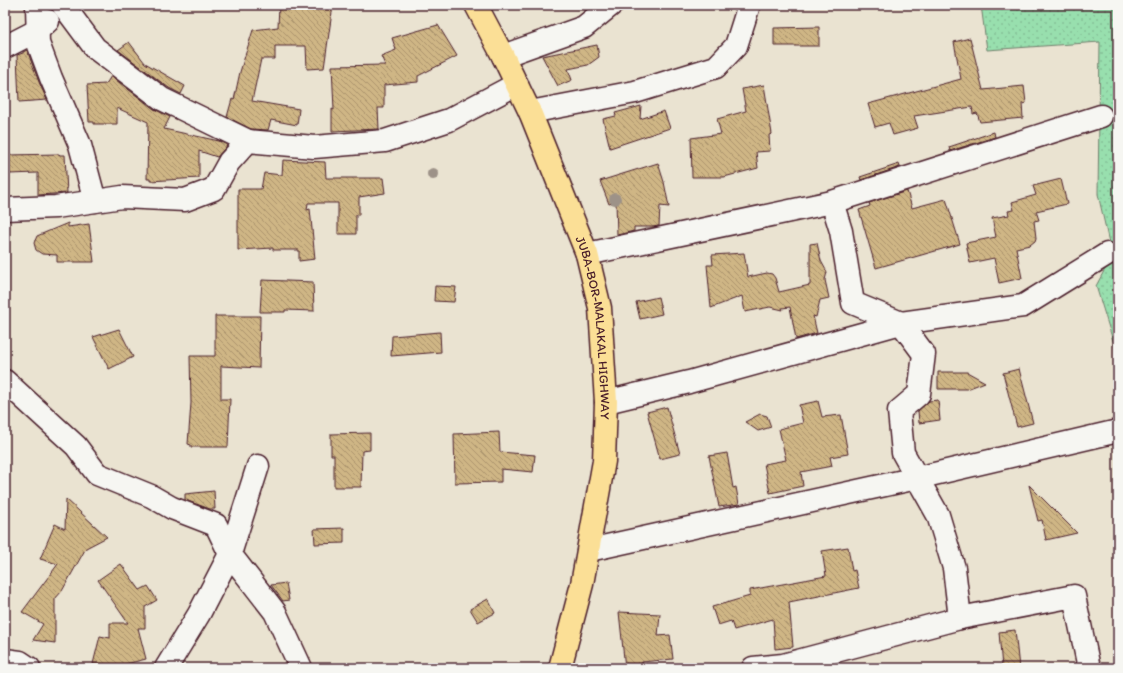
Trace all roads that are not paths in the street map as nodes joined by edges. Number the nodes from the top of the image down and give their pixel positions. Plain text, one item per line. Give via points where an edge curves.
1 (37, 5) edge
2 (476, 5) edge
3 (611, 5) edge
4 (749, 5) edge
5 (65, 6) edge
6 (38, 30) junction
7 (5, 47) edge
8 (503, 56) junction
9 (517, 84) junction
10 (530, 112) junction
11 (1101, 116) dead end
12 (248, 141) junction
13 (95, 201) junction
14 (832, 202) junction
15 (5, 209) edge
16 (587, 254) junction
17 (1107, 254) dead end
18 (901, 323) junction
19 (5, 381) edge
20 (606, 402) junction
21 (1118, 431) edge
22 (258, 466) dead end
23 (917, 478) junction
24 (589, 550) junction
25 (230, 554) junction
26 (960, 618) junction
27 (5, 660) edge
28 (29, 668) edge
29 (166, 668) edge
30 (301, 668) edge
31 (560, 668) edge
32 (753, 668) edge
33 (1088, 668) edge

1 - 6 street
2 - 8 main road, JUBA-BOR-MALAKAL HIGHWAY
3 - 8 street via 584,27
4 - 10 street via 736,46 716,67 635,92
5 - 6 street
5 - 12 street via 96,48 162,99
6 - 7 street
6 - 13 street via 38,44 80,145
8 - 9 main road, JUBA-BOR-MALAKAL HIGHWAY
9 - 10 main road, JUBA-BOR-MALAKAL HIGHWAY
9 - 12 street via 449,120 385,141 314,147
10 - 16 main road, JUBA-BOR-MALAKAL HIGHWAY
11 - 14 street
12 - 13 street via 229,162 214,189 185,200 122,197
13 - 15 street via 56,207
14 - 16 street
14 - 18 street via 841,232 853,304
16 - 20 main road, JUBA-BOR-MALAKAL HIGHWAY via 600,308
17 - 18 street via 1023,306
18 - 20 street via 689,382
18 - 23 street via 924,354 920,394 898,412 903,453
19 - 25 street via 76,446 97,474 216,525
20 - 24 main road, JUBA-BOR-MALAKAL HIGHWAY via 604,461
21 - 23 street
22 - 25 street
23 - 24 street
23 - 26 street via 938,515 954,568
24 - 31 main road, JUBA-BOR-MALAKAL HIGHWAY
25 - 29 street via 199,614
25 - 30 street via 275,612
26 - 32 street via 784,665
26 - 33 street via 1074,596
27 - 28 street via 20,662

